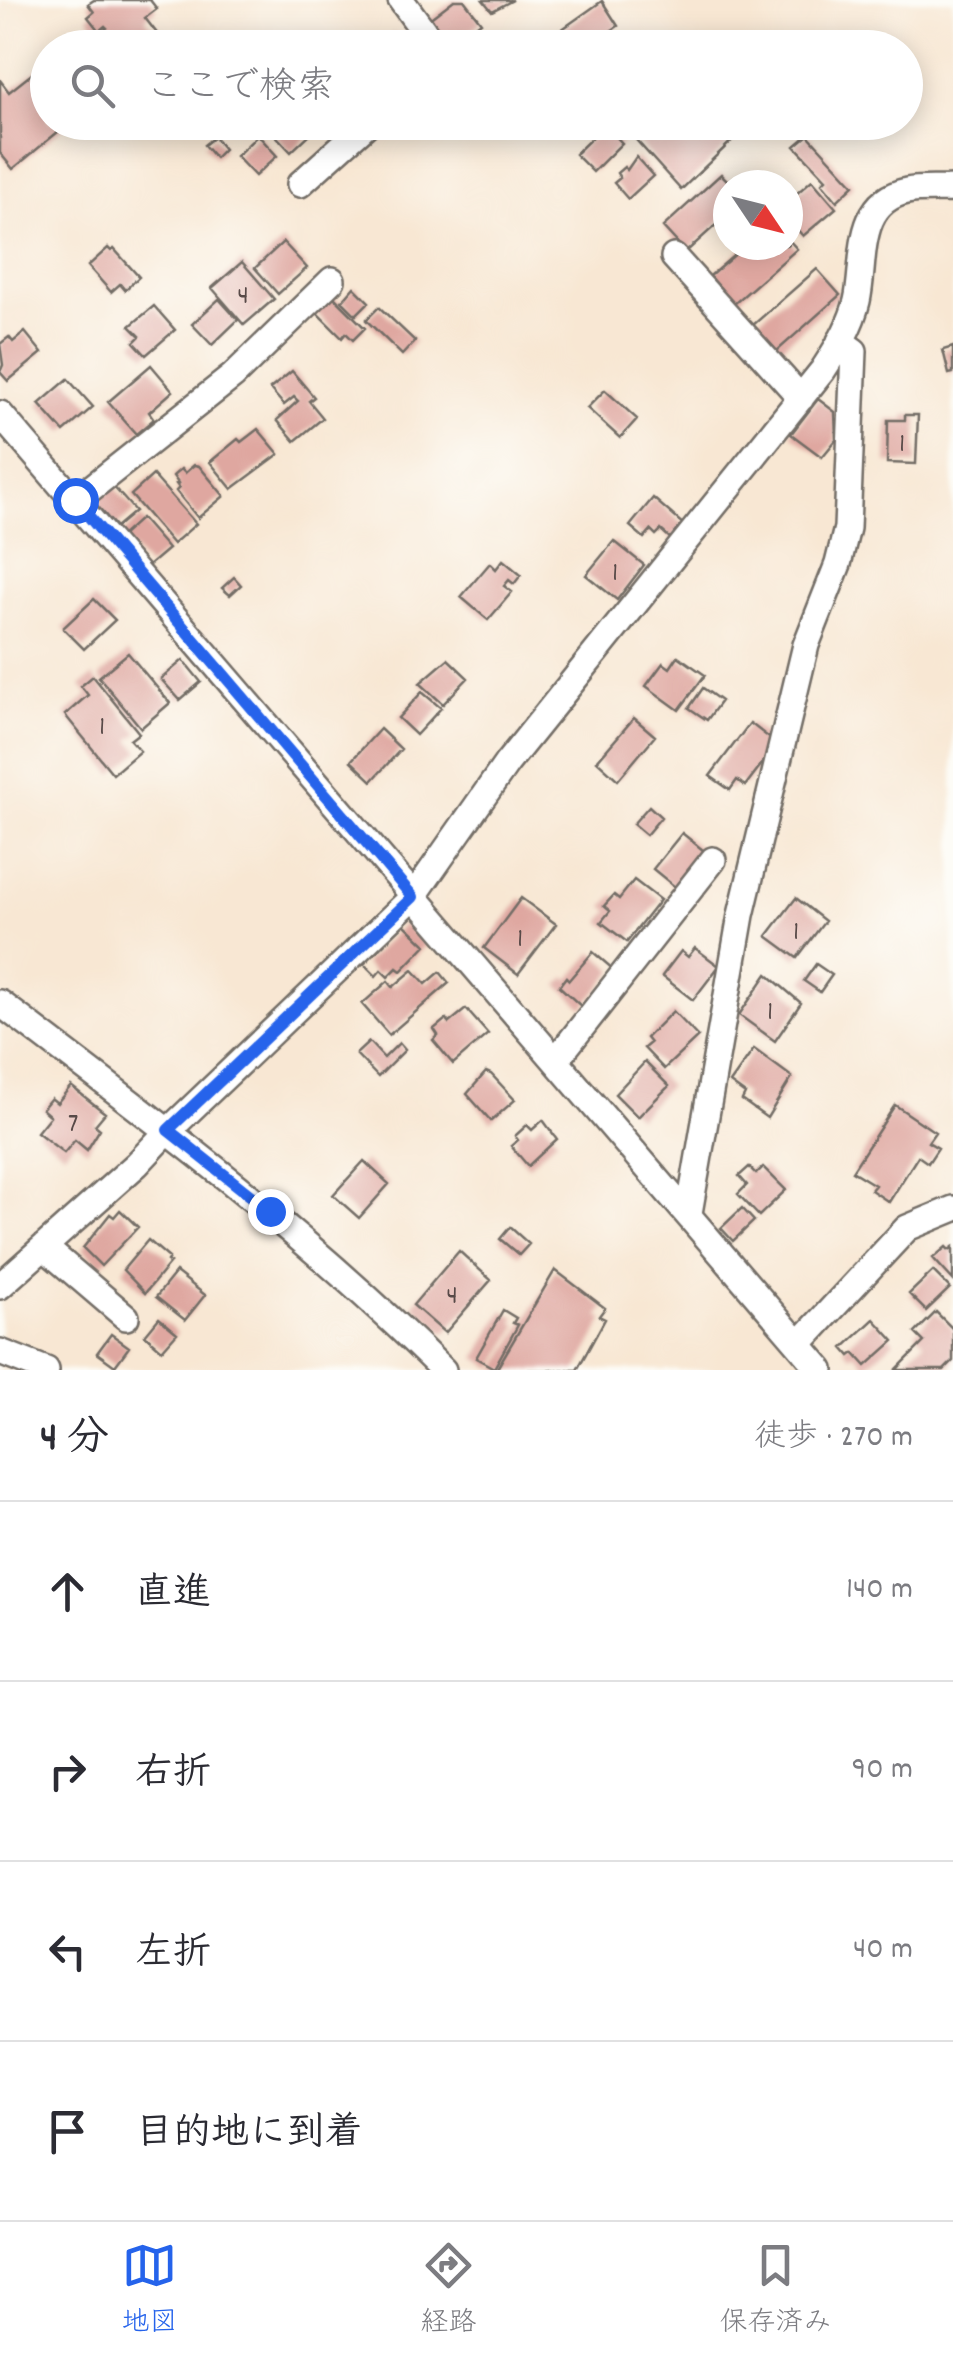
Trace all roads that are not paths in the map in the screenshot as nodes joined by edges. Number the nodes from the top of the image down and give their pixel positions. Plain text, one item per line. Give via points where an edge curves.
1 (401, 0) edge
2 (423, 30) edge
3 (349, 140) edge
4 (300, 184) dead end
5 (953, 189) edge
6 (674, 257) dead end
7 (332, 280) dead end
8 (840, 341) junction
9 (802, 398) junction
10 (0, 414) edge
11 (75, 500) junction
12 (713, 860) dead end
13 (413, 897) junction
14 (0, 1003) edge
15 (556, 1060) junction
16 (168, 1130) junction
17 (953, 1209) edge
18 (689, 1213) junction
19 (44, 1247) junction
20 (0, 1286) edge
21 (126, 1317) dead end
22 (799, 1344) junction
23 (0, 1352) edge
24 (46, 1370) edge
25 (443, 1370) edge
26 (822, 1370) edge

1 - 2 street
3 - 4 street
5 - 8 street via 906,191 873,212 865,226 856,303
6 - 9 street
7 - 11 street via 233,376
8 - 9 street
8 - 18 street via 854,351 855,364 848,528 806,645 745,897
9 - 13 street via 507,763
10 - 11 street
11 - 13 street
12 - 15 street
13 - 15 street
13 - 16 street
14 - 16 street
15 - 18 street
16 - 19 street
16 - 25 street via 314,1250
17 - 22 street via 907,1228
18 - 22 street
19 - 20 street
19 - 21 street
22 - 26 street
23 - 24 street

